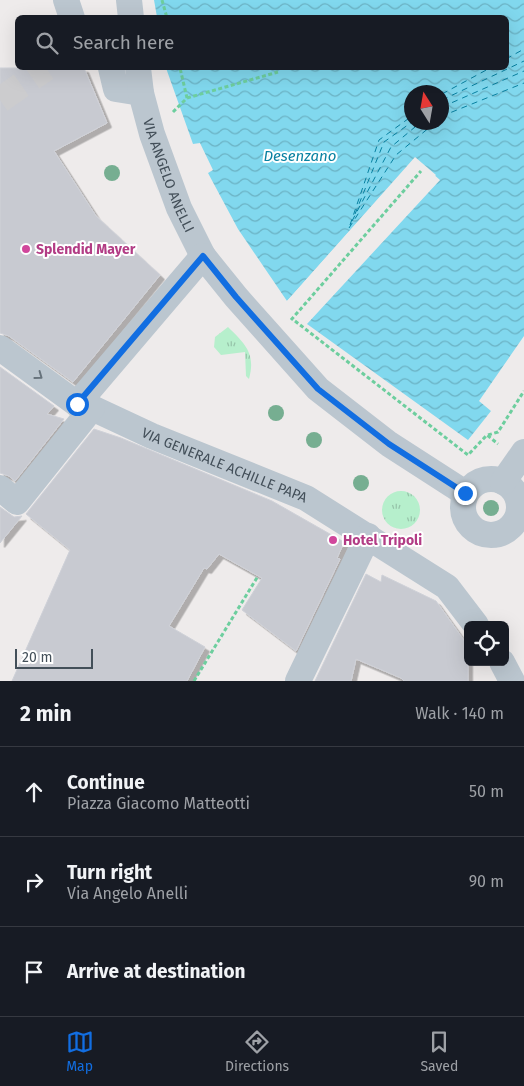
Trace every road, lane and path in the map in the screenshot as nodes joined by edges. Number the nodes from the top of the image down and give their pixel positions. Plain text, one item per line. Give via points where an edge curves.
1 (66, 0) edge
2 (129, 0) edge
3 (162, 0) edge
4 (71, 15) edge
5 (131, 15) edge
6 (166, 15) edge
7 (112, 70) edge
8 (181, 70) edge
9 (278, 72) dead end
10 (140, 80) edge
11 (188, 98) junction
12 (152, 134) junction
13 (420, 171) dead end
14 (203, 256) junction
15 (292, 319) junction
16 (272, 338) junction
17 (0, 348) edge
18 (524, 391) edge
19 (85, 406) junction
20 (487, 435) junction
21 (515, 465) edge
22 (0, 488) edge
23 (465, 493) junction
24 (520, 522) edge
25 (368, 536) junction
26 (258, 576) dead end
27 (473, 621) edge
28 (504, 666) edge
29 (194, 681) edge
30 (298, 681) edge
31 (512, 681) edge

1 - 4 street
2 - 5 street
3 - 6 path
7 - 10 street via 116,89
8 - 11 path
9 - 11 path
10 - 12 street, VIA ANGELO ANELLI
11 - 12 path
12 - 14 street, VIA ANGELO ANELLI via 179,208
13 - 15 path
14 - 16 street, VIA ANGELO ANELLI
14 - 19 street
15 - 16 path
15 - 20 path via 468,455
16 - 23 street, VIA ANGELO ANELLI via 318,389 389,444
17 -> 19 street, VIA GENERALE ACHILLE PAPA
18 - 20 path via 498,432
19 - 22 street via 17,502
19 - 25 street, VIA GENERALE ACHILLE PAPA via 306,498
20 - 21 path
21 - 23 street via 495,479 478,481
21 - 24 street via 510,486 518,498
23 - 24 street via 462,511 477,532 495,535
25 - 27 street, VIA GENERALE ACHILLE PAPA via 447,587
25 - 30 street
26 - 29 path
28 - 31 street

